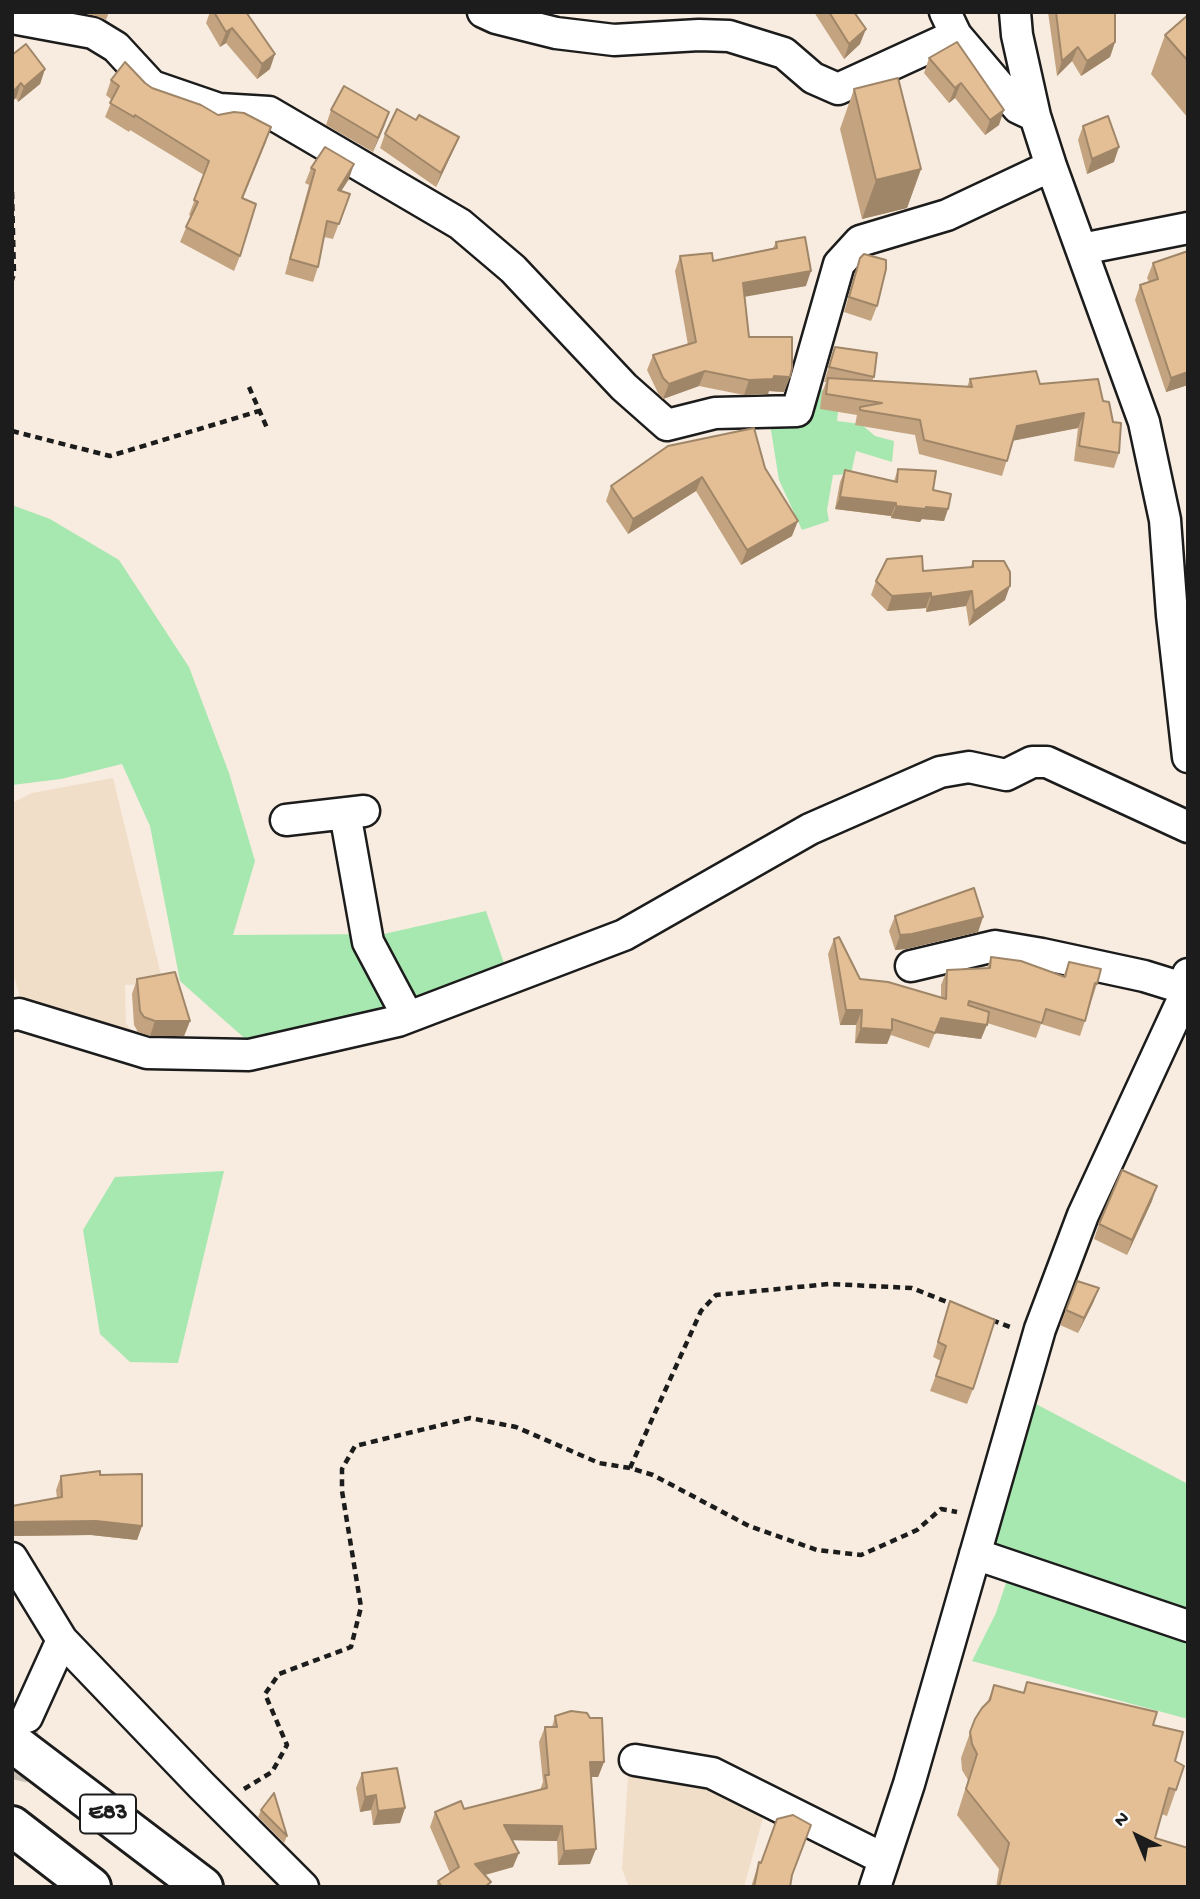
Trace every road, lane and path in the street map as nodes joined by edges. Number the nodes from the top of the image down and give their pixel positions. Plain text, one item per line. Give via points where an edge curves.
1 (483, 12) edge
2 (1015, 12) edge
3 (12, 18) edge
4 (951, 23) edge
5 (1035, 116) junction
6 (1051, 166) junction
7 (12, 192) edge
8 (1188, 228) edge
9 (1082, 249) junction
10 (12, 280) edge
11 (249, 387) dead end
12 (259, 411) junction
13 (267, 428) dead end
14 (12, 431) edge
15 (1180, 610) edge
16 (1188, 757) edge
17 (286, 820) dead end
18 (1188, 827) edge
19 (911, 966) dead end
20 (1186, 989) edge
21 (12, 1015) edge
22 (408, 1017) junction
23 (962, 1308) edge
24 (987, 1318) edge
25 (1037, 1338) junction
26 (630, 1468) junction
27 (986, 1516) junction
28 (975, 1554) junction
29 (12, 1558) edge
30 (1188, 1626) edge
31 (62, 1640) junction
32 (20, 1729) edge
33 (635, 1760) dead end
34 (219, 1804) junction
35 (12, 1826) edge
36 (879, 1873) edge
37 (91, 1887) edge
38 (204, 1887) edge
39 (303, 1887) edge

1 - 4 street via 555,33 614,40 729,36 784,53 813,78 838,89
2 - 5 street
3 - 6 street via 93,33 116,47 152,86 219,110 269,112 460,224 513,269 624,387 667,425 715,413 797,411 839,264 860,241 947,215
4 - 5 street via 1018,108
5 - 6 street
6 - 9 street
7 - 10 path
8 - 9 street
9 - 15 street via 1144,422
11 - 12 path
12 - 13 path
12 - 14 path via 110,456
15 - 16 street
17 - 22 street via 355,812 368,942
18 - 22 street via 1046,762 1032,762 1006,775 969,767 940,772 810,829 624,935
19 - 20 street via 995,946
20 - 25 street via 1083,1215
21 - 22 street via 147,1053 249,1055
23 - 26 path via 912,1287 830,1284 716,1295 701,1311
24 - 25 path
25 - 27 street
26 - 27 path via 653,1475 749,1526 817,1550 861,1555 917,1530 941,1509
26 - 34 path via 599,1463 516,1427 470,1418 355,1446 342,1469 361,1607 351,1647 279,1674 265,1694 287,1745 272,1772
27 - 28 street
28 - 30 street
28 - 36 street
29 - 31 street
31 - 32 street
31 - 34 street
32 - 38 highway, E83
33 - 36 street via 712,1773
34 - 39 street
35 - 37 highway, E83

